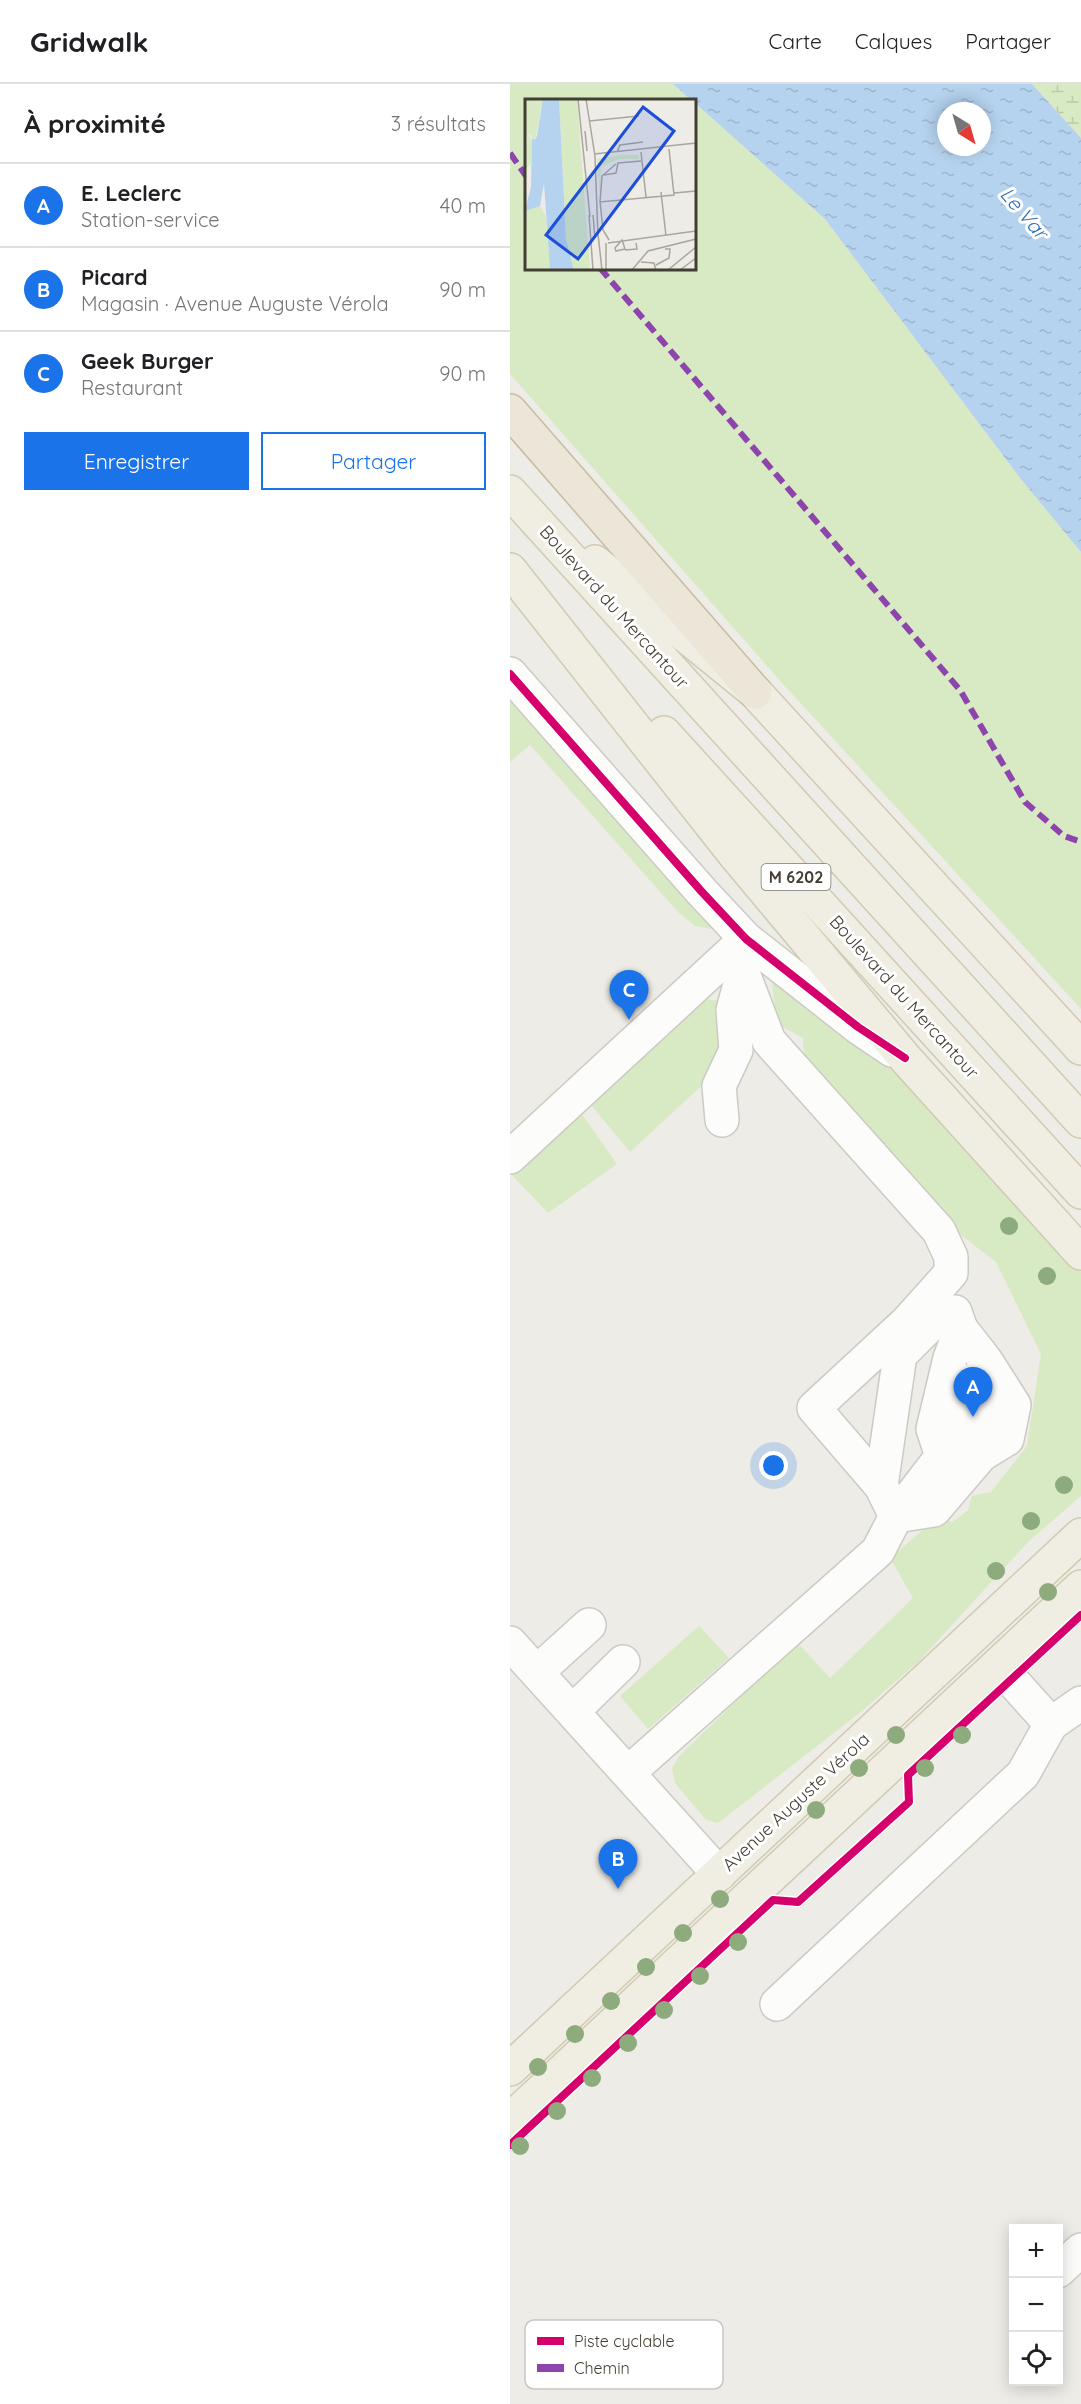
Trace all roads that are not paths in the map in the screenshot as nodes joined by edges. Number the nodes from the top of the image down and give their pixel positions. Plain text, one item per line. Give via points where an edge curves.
1 (510, 411) edge
2 (510, 493) edge
3 (510, 563) edge
4 (510, 570) edge
5 (510, 674) edge
6 (755, 692) junction
7 (746, 939) junction
8 (743, 973) junction
9 (1081, 1048) edge
10 (905, 1058) junction
11 (722, 1120) dead end
12 (1081, 1121) edge
13 (510, 1157) edge
14 (1081, 1192) edge
15 (1081, 1253) edge
16 (945, 1282) junction
17 (955, 1344) junction
18 (881, 1486) junction
19 (896, 1516) junction
20 (1081, 1535) edge
21 (1081, 1587) edge
22 (589, 1625) dead end
23 (510, 1643) edge
24 (623, 1662) dead end
25 (998, 1665) junction
26 (537, 1672) junction
27 (1081, 1703) edge
28 (573, 1711) junction
29 (1051, 1724) junction
30 (629, 1772) junction
31 (719, 1874) junction
32 (777, 2004) dead end
33 (510, 2069) edge
34 (510, 2120) edge
35 (1081, 2250) edge
36 (1063, 2267) edge

1 - 6 highway
2 - 6 main road
2 - 12 main road, Boulevard du Mercantour / M 6202
3 - 14 main road, Boulevard du Mercantour / M 6202
4 - 10 main road via 736,856
5 - 7 street
6 - 9 main road
7 - 8 street
7 - 10 street via 858,1027
7 - 13 street
8 - 11 street via 733,1010 736,1050 719,1086
8 - 16 street via 769,1041 939,1231 951,1257 951,1273
10 - 15 main road
16 - 17 street
16 - 18 street via 814,1408
17 - 18 street via 935,1320 900,1355
17 - 19 street via 933,1429 942,1456
17 - 19 street via 983,1357 987,1401 981,1455 934,1510
18 - 19 street
19 - 30 street via 878,1551
20 - 31 main road, Avenue Auguste Vérola
21 - 25 main road, Avenue Auguste Vérola
22 - 26 street
23 - 26 street
24 - 28 street
25 - 29 street
25 - 34 main road, Avenue Auguste Vérola
26 - 28 street
27 - 29 street
28 - 30 street
29 - 32 street via 1023,1774
30 - 31 street
31 - 33 main road, Avenue Auguste Vérola
35 - 36 street

